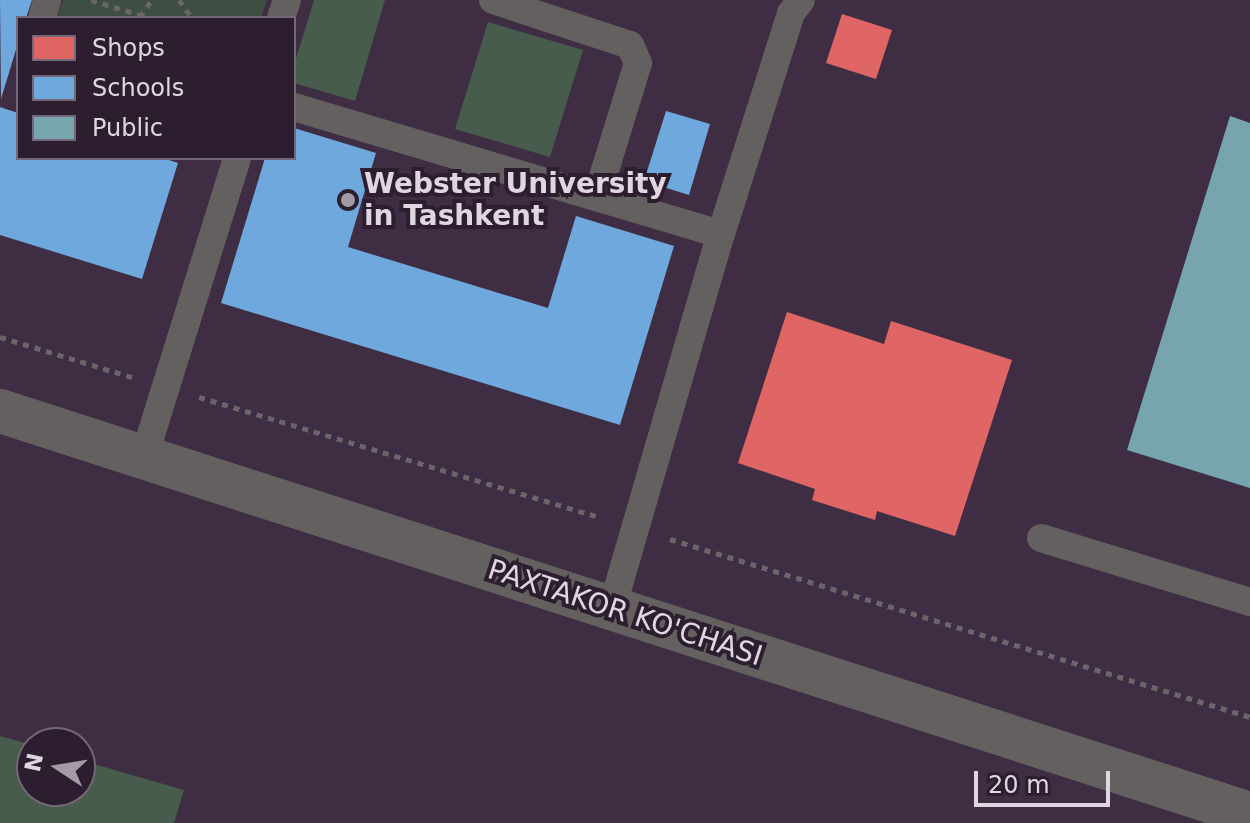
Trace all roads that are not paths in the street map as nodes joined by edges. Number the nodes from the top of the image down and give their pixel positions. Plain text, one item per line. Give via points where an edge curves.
1 (493, 0) edge
2 (801, 0) edge
3 (296, 108) edge
4 (228, 160) edge
5 (597, 196) junction
6 (721, 234) junction
7 (0, 411) edge
8 (144, 457) junction
9 (1041, 538) dead end
10 (1250, 602) edge
11 (612, 608) junction
12 (1250, 814) edge

1 - 5 lane via 630,45 638,63
2 - 6 lane via 791,13
3 - 5 lane
4 - 8 lane
5 - 6 lane
6 - 11 lane
7 - 8 street, PAXTAKOR KO'CHASI
8 - 11 street, PAXTAKOR KO'CHASI
9 - 10 lane
11 - 12 street, PAXTAKOR KO'CHASI

